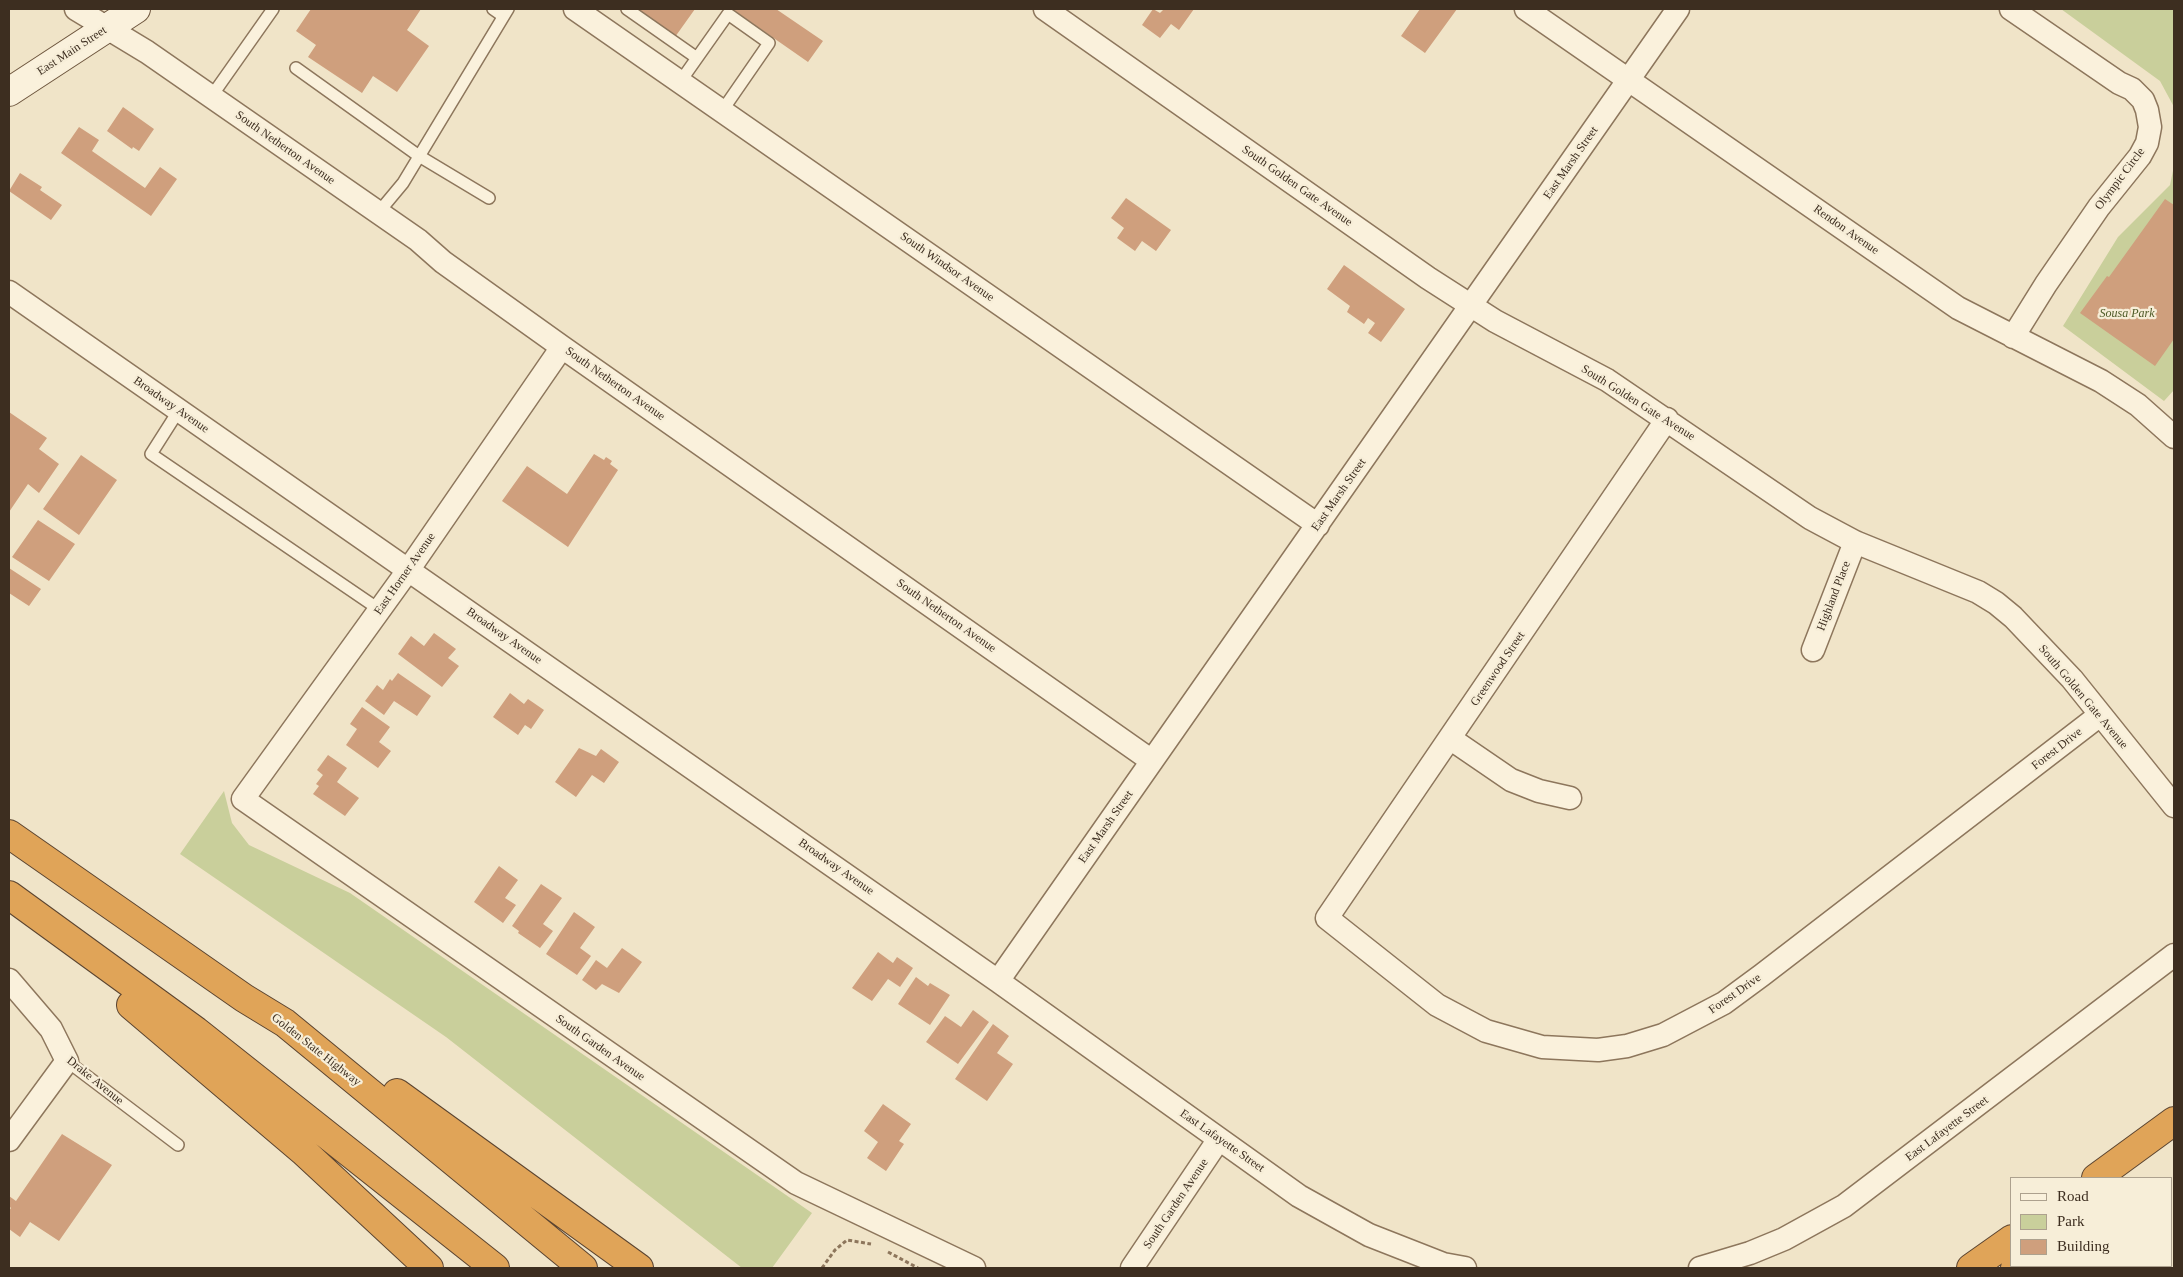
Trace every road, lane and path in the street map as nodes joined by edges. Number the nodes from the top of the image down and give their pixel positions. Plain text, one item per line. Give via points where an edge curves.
1 (76, 9) edge
2 (136, 9) edge
3 (274, 9) edge
4 (493, 9) edge
5 (627, 9) edge
6 (1045, 9) edge
7 (1526, 9) edge
8 (1678, 9) edge
9 (2011, 9) edge
10 (581, 10) edge
11 (506, 12) edge
12 (107, 28) junction
13 (697, 58) junction
14 (296, 68) dead end
15 (1628, 81) junction
16 (680, 82) junction
17 (9, 92) edge
18 (211, 97) junction
19 (722, 111) junction
20 (419, 156) junction
21 (489, 198) dead end
22 (378, 213) junction
23 (9, 292) edge
24 (1471, 306) junction
25 (2013, 337) junction
26 (562, 347) junction
27 (179, 410) junction
28 (1667, 419) junction
29 (2174, 437) edge
30 (1318, 524) junction
31 (1855, 542) junction
32 (409, 570) junction
33 (380, 610) junction
34 (1813, 650) dead end
35 (2100, 715) junction
36 (1450, 739) junction
37 (1152, 761) junction
38 (1570, 798) dead end
39 (244, 799) joint
40 (2174, 806) edge
41 (9, 834) edge
42 (9, 895) edge
43 (9, 904) edge
44 (1327, 918) joint
45 (2174, 956) edge
46 (9, 980) edge
47 (998, 980) junction
48 (285, 1023) junction
49 (67, 1061) junction
50 (2174, 1121) edge
51 (9, 1140) edge
52 (1219, 1140) junction
53 (2174, 1140) edge
54 (178, 1145) dead end
55 (2097, 1177) edge
56 (2129, 1177) edge
57 (2010, 1240) edge
58 (878, 1247) dead end
59 (886, 1252) dead end
60 (429, 1268) edge
61 (495, 1268) edge
62 (583, 1268) edge
63 (639, 1268) edge
64 (822, 1268) edge
65 (918, 1268) edge
66 (974, 1268) edge
67 (1132, 1268) edge
68 (1465, 1268) edge
69 (1700, 1268) edge
70 (1971, 1268) edge

1 - 12 street, South Netherton Avenue
2 - 12 main road, East Main Street
3 - 18 lane
4 - 11 lane
5 - 13 lane
6 - 24 street, South Golden Gate Avenue
7 - 15 street, Rendon Avenue
8 - 15 street, East Marsh Street
9 - 25 street, Olympic Circle via 2132,89 2147,110 2150,127 2140,156 2094,215
10 - 16 street, South Windsor Avenue
11 - 20 lane
12 - 17 main road, East Main Street
12 - 18 street, South Netherton Avenue
13 - 16 lane
13 - 19 lane via 728,14 769,44
14 - 20 lane
15 - 24 street, East Marsh Street
15 - 25 street, Rendon Avenue via 1958,308
16 - 19 street, South Windsor Avenue
18 - 22 street, South Netherton Avenue
19 - 30 street, South Windsor Avenue
20 - 21 lane
20 - 22 lane via 403,183
22 - 26 street, South Netherton Avenue
23 - 27 street, Broadway Avenue
24 - 28 street, South Golden Gate Avenue via 1495,322 1607,380
24 - 30 street, East Marsh Street
25 - 29 street, Rendon Avenue via 2101,382 2138,405
26 - 32 street, East Horner Avenue
26 - 37 street, South Netherton Avenue
27 - 32 street, Broadway Avenue
27 - 33 lane via 151,454
28 - 31 street, South Golden Gate Avenue via 1810,518
28 - 36 street, Greenwood Street
30 - 37 street, East Marsh Street
31 - 34 street, Highland Place
31 - 35 street, South Golden Gate Avenue via 1978,592 1996,603 2072,679
32 - 33 street, East Horner Avenue
32 - 47 street, Broadway Avenue
33 - 39 street, East Horner Avenue
35 - 40 street, South Golden Gate Avenue
35 - 44 street, Forest Drive via 1724,1003 1663,1035 1627,1046 1598,1050 1542,1048 1486,1031 1437,1004
36 - 38 street via 1512,780 1539,791
36 - 44 street, Greenwood Street
37 - 47 street, East Marsh Street
39 - 66 street, South Garden Avenue via 796,1183
41 - 48 highway, Golden State Highway via 244,998
42 - 61 highway via 196,1031
43 - 60 highway via 303,1151
45 - 69 street, East Lafayette Street via 1844,1206 1784,1239
46 - 49 street, Drake Avenue via 51,1029
47 - 52 street, East Lafayette Street
48 - 62 highway, Golden State Highway
48 - 63 highway via 402,1096
49 - 51 street
49 - 54 lane, Drake Avenue
50 - 55 highway
52 - 67 street, South Garden Avenue
52 - 68 street, East Lafayette Street via 1299,1196 1369,1235 1444,1264
53 - 56 highway
57 - 70 highway
58 - 64 path via 848,1240 834,1250
59 - 65 path

